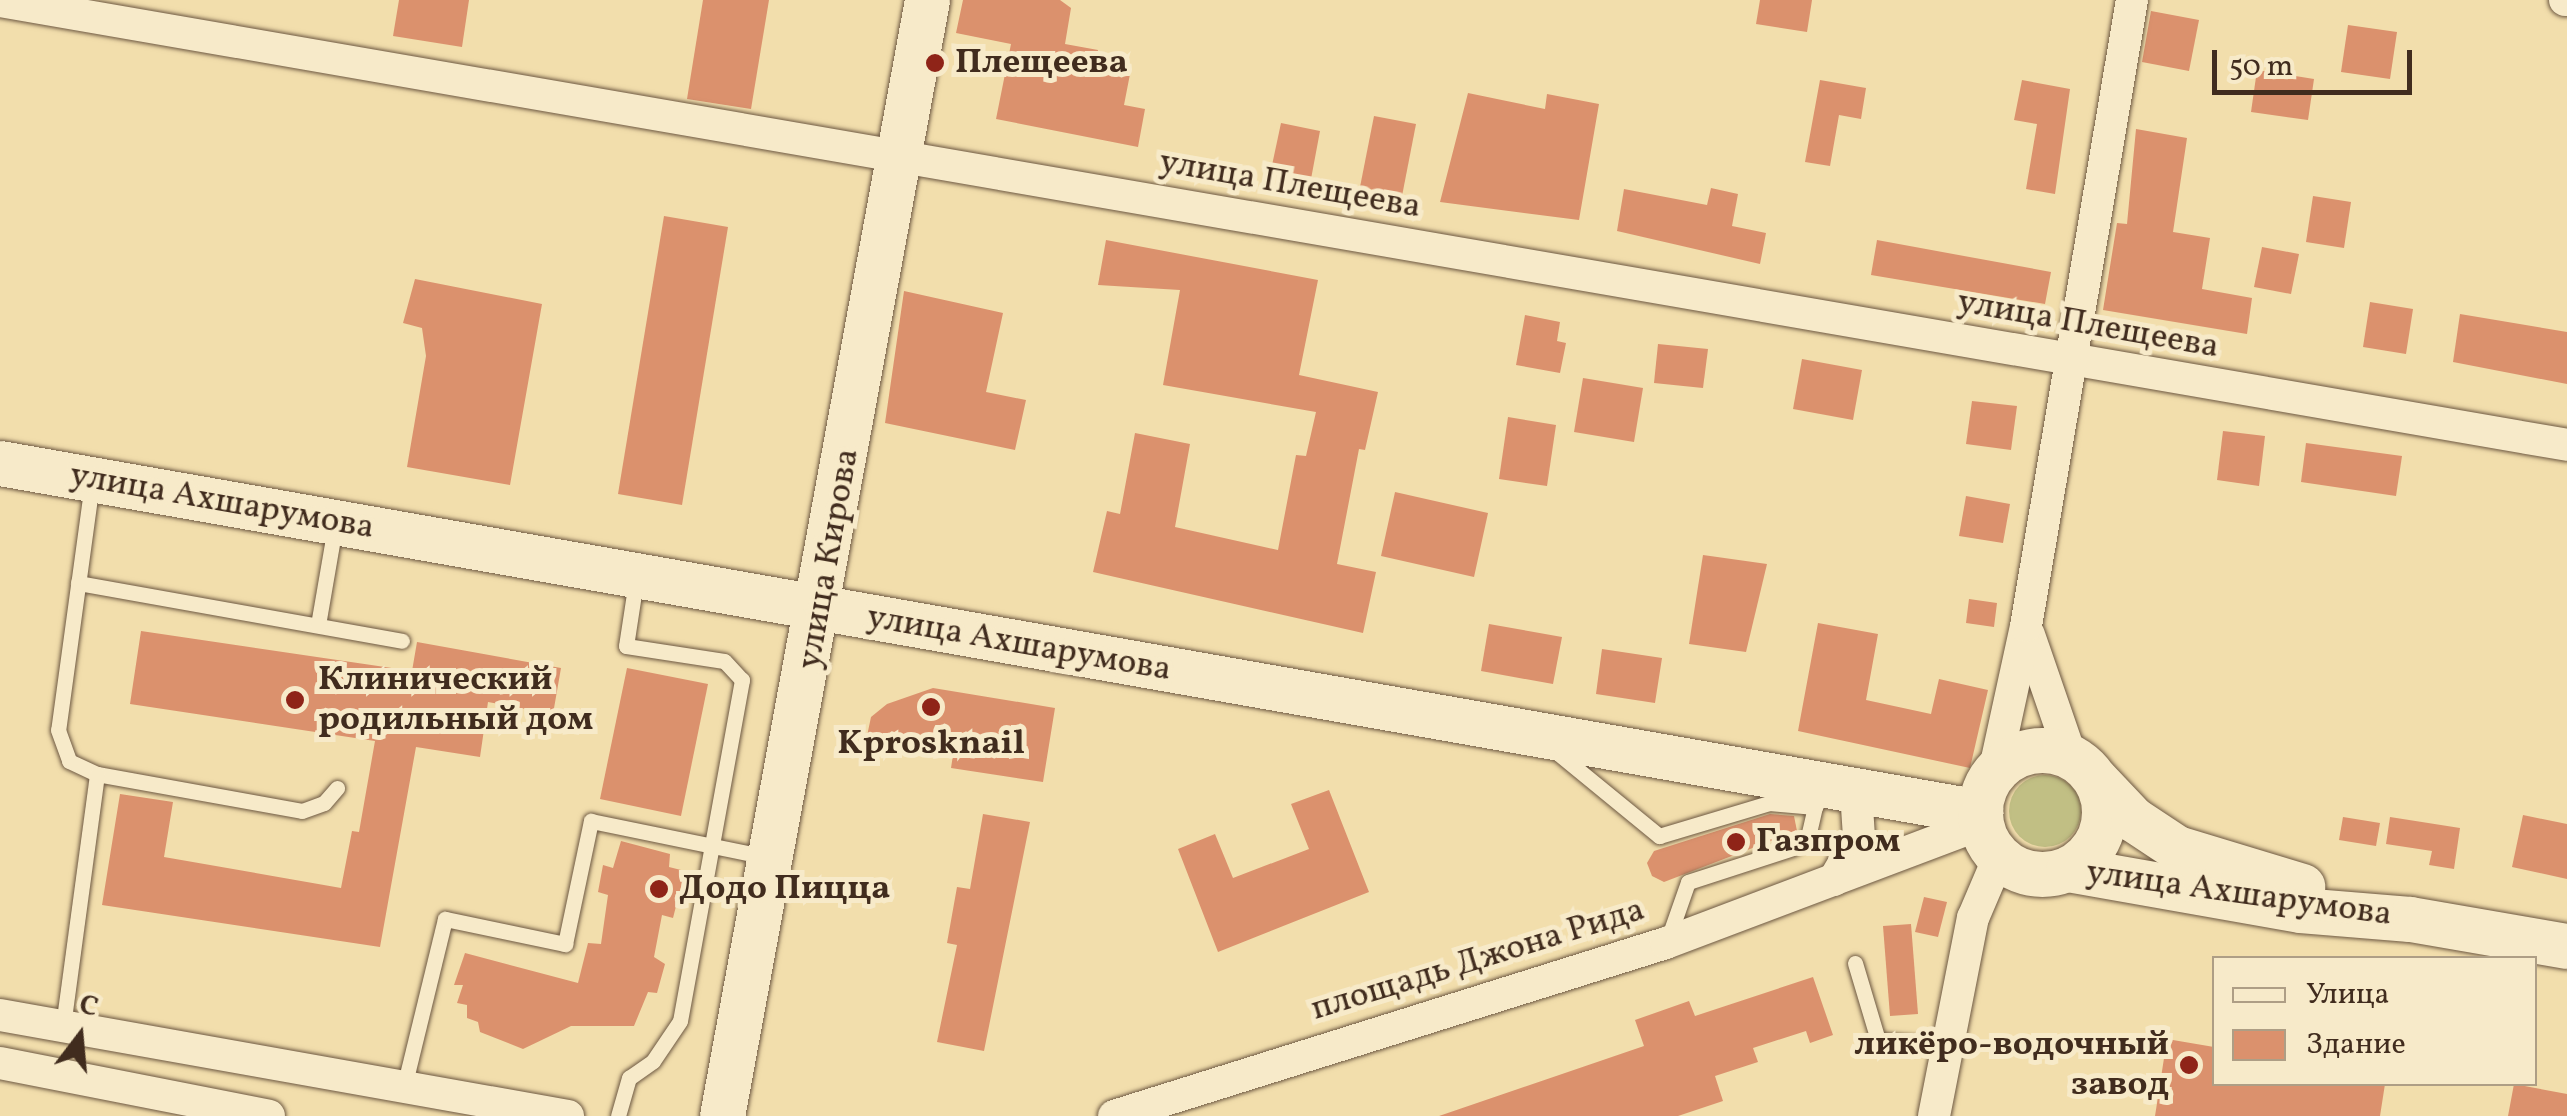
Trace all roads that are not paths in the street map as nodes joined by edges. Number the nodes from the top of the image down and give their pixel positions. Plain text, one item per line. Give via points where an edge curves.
1 (927, 0) edge
2 (2132, 0) edge
3 (0, 1) edge
4 (902, 157) junction
5 (2072, 364) junction
6 (2567, 446) edge
7 (0, 463) edge
8 (92, 479) junction
9 (336, 523) junction
10 (637, 577) junction
11 (78, 583) junction
12 (820, 610) junction
13 (318, 625) junction
14 (2026, 626) junction
15 (402, 641) dead end
16 (1532, 732) junction
17 (2083, 768) junction
18 (97, 774) junction
19 (337, 788) dead end
20 (1832, 795) junction
21 (1989, 823) junction
22 (713, 846) junction
23 (772, 858) junction
24 (2068, 869) junction
25 (1849, 875) junction
26 (2410, 918) junction
27 (1666, 943) junction
28 (2567, 946) edge
29 (1854, 962) dead end
30 (0, 1015) edge
31 (63, 1026) junction
32 (1946, 1046) junction
33 (0, 1063) edge
34 (404, 1087) junction
35 (269, 1116) edge
36 (568, 1116) edge
37 (618, 1116) edge
38 (722, 1116) edge
39 (1114, 1116) edge
40 (1934, 1116) edge

1 - 4 street, улица Кирова
2 - 5 street
3 - 4 street, улица Плещеева
4 - 5 street, улица Плещеева
4 - 12 street, улица Кирова
5 - 6 street, улица Плещеева
5 - 14 street
7 - 8 street, улица Ахшарумова
8 - 9 street, улица Ахшарумова
8 - 11 lane
9 - 10 street, улица Ахшарумова
9 - 13 lane
10 - 12 street, улица Ахшарумова
10 - 22 lane via 626,646 724,661 742,680
11 - 13 lane
11 - 18 lane via 58,730 69,760
12 - 16 street, улица Ахшарумова
12 - 23 street, улица Кирова
13 - 15 lane
14 - 17 street
14 - 21 street
16 - 20 street, улица Ахшарумова
16 - 20 lane via 1659,836 1769,804
17 - 21 street via 2030,752
17 - 24 street via 2104,799 2102,830 2086,858
17 - 26 street, улица Ахшарумова via 2133,819 2177,848
18 - 19 lane via 302,811 324,803
18 - 31 lane
20 - 21 street, улица Ахшарумова
20 - 25 street via 1859,837
20 - 27 lane via 1808,837 1793,848 1688,882
21 - 24 street via 2032,874
21 - 25 street, площадь Джона Рида
21 - 32 street
22 - 23 lane
22 - 34 lane via 591,821 566,944 445,920
22 - 37 lane via 680,1020 653,1061 629,1078
23 - 38 street, улица Кирова
24 - 26 street, улица Ахшарумова via 2300,910
25 - 27 street, площадь Джона Рида
26 - 28 street, улица Ахшарумова
27 - 39 street, площадь Джона Рида
29 - 32 lane via 1878,1040
30 - 31 street
31 - 34 street
32 - 40 street
33 - 35 street
34 - 36 street

